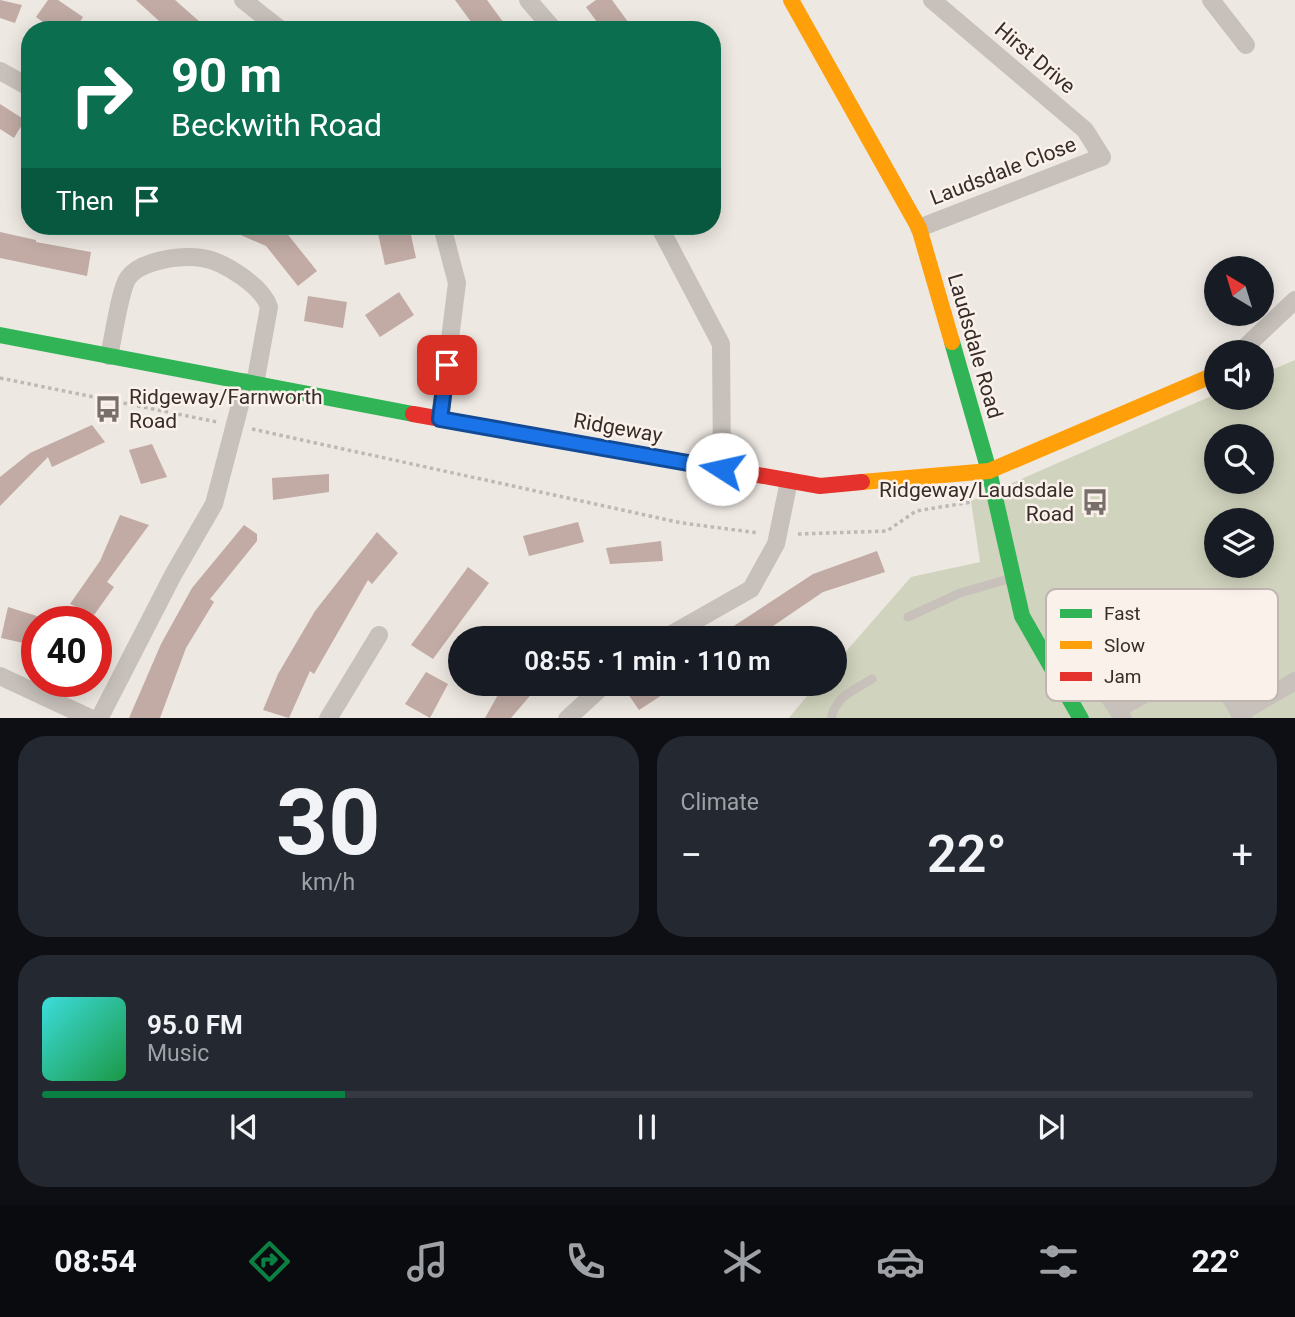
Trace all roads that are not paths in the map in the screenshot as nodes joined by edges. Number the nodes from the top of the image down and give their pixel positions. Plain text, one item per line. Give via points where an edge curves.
1 (243, 0) edge
2 (528, 0) edge
3 (791, 0) edge
4 (932, 0) edge
5 (1211, 0) edge
6 (270, 21) edge
7 (546, 21) edge
8 (1246, 45) dead end
9 (0, 71) edge
10 (21, 83) edge
11 (1102, 157) joint
12 (919, 228) junction
13 (444, 235) edge
14 (664, 235) edge
15 (1295, 300) edge
16 (0, 335) edge
17 (1253, 340) edge
18 (109, 356) junction
19 (1204, 379) edge
20 (250, 383) junction
21 (440, 419) junction
22 (722, 469) junction
23 (989, 471) junction
24 (789, 481) junction
25 (1014, 578) junction
26 (908, 617) dead end
27 (686, 626) edge
28 (379, 635) dead end
29 (1046, 655) edge
30 (0, 676) edge
31 (873, 679) dead end
32 (1295, 681) edge
33 (1278, 692) edge
34 (592, 696) edge
35 (1072, 701) edge
36 (1141, 701) edge
37 (1264, 701) edge
38 (331, 713) edge
39 (1121, 714) edge
40 (1241, 716) edge
41 (90, 718) edge
42 (100, 718) edge
43 (568, 718) edge
44 (831, 718) edge
45 (1080, 718) edge

1 - 6 street
2 - 7 street
3 - 12 street, Laudsdale Road
4 - 11 street, Hirst Drive via 1085,130
5 - 8 street
9 - 10 street
11 - 12 street, Laudsdale Close
12 - 23 street, Laudsdale Road
13 - 21 street via 457,283
14 - 22 street via 721,345
15 - 17 street
16 - 18 street, Ridgeway
18 - 20 street, Ridgeway
18 - 20 street via 127,279 145,262 203,258 241,276 266,296 269,307
19 - 23 street, Ridgeway
20 - 21 street, Ridgeway
20 - 42 street via 215,504
21 - 22 street, Ridgeway
22 - 24 street, Ridgeway
23 - 24 street, Ridgeway via 820,486
23 - 25 street, Laudsdale Road
24 - 27 street via 776,544 751,589
25 - 26 lane via 960,593
25 - 29 street, Laudsdale Road via 1022,616
28 - 38 street
30 - 41 street
31 - 44 lane via 843,696
32 - 33 street
34 - 43 street
35 - 45 street, Laudsdale Road
36 - 39 street
37 - 40 street

